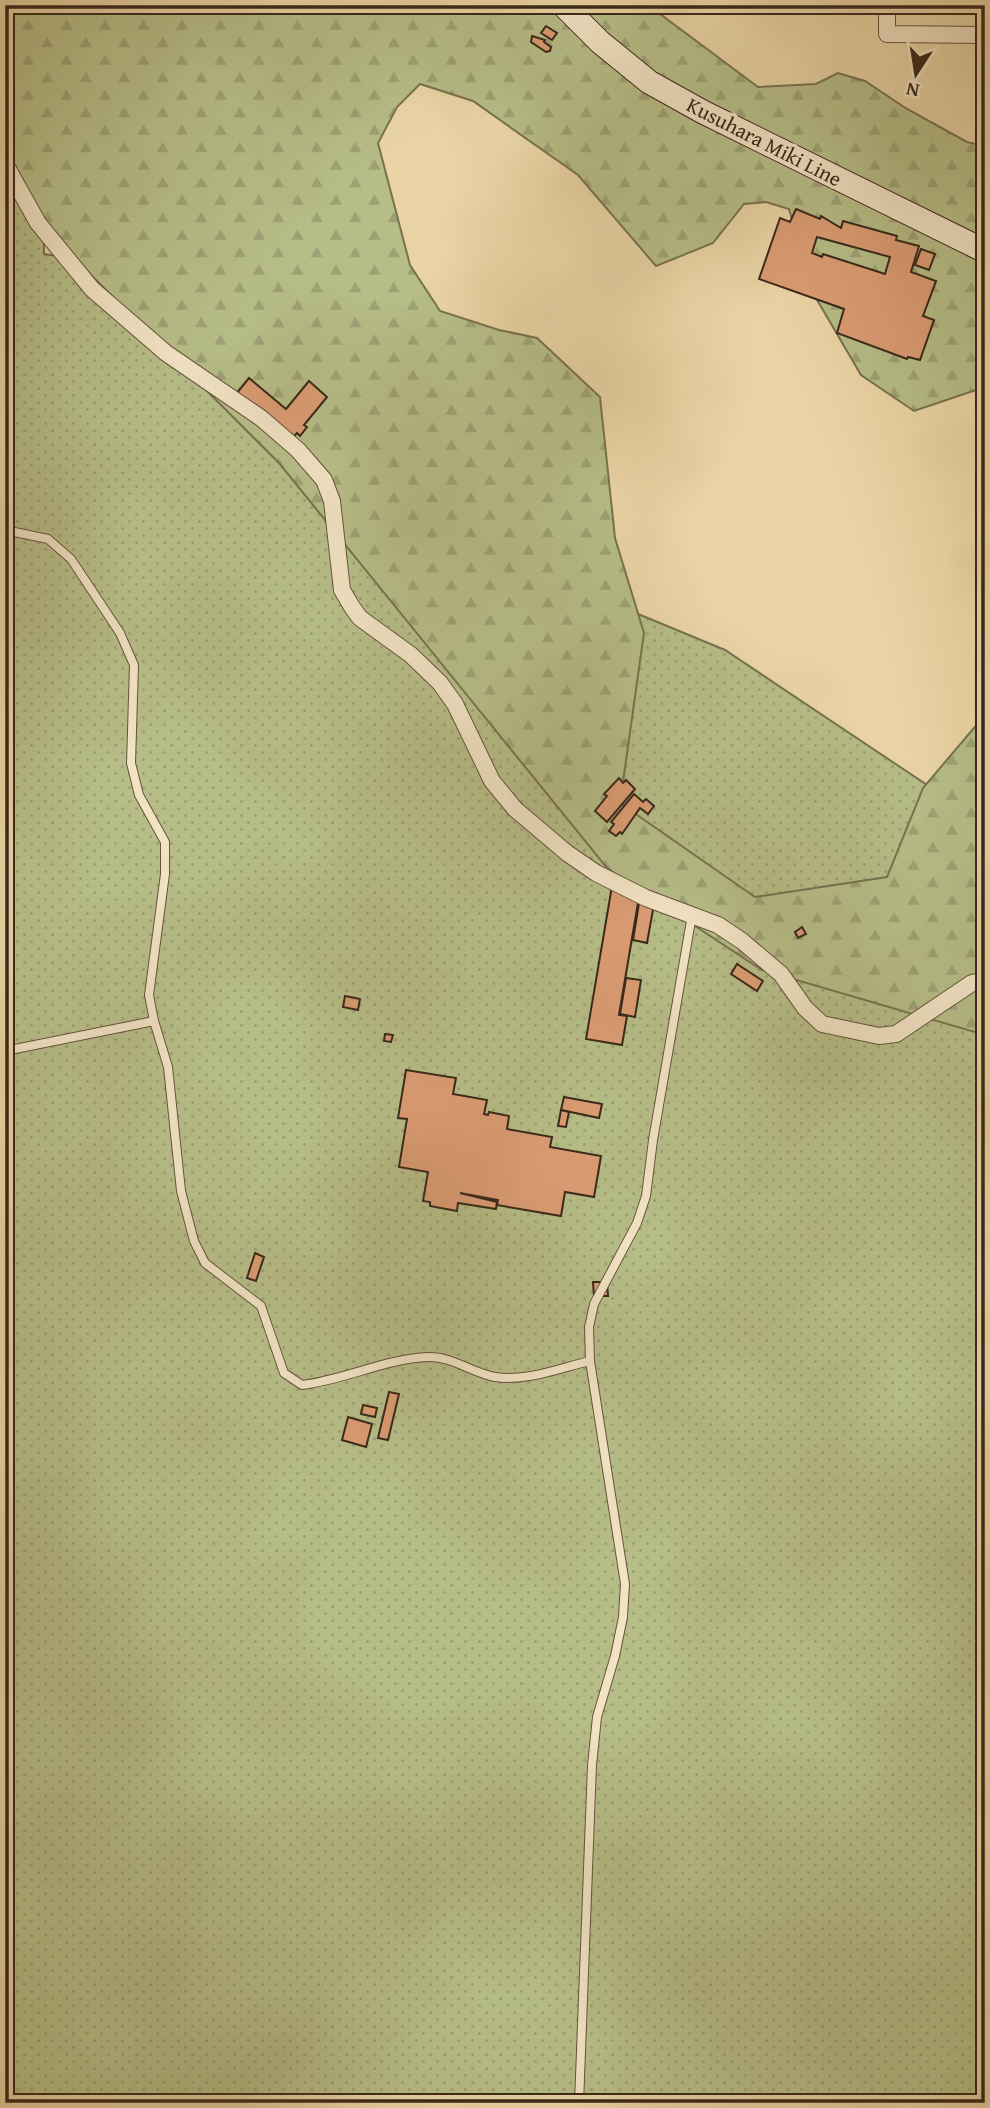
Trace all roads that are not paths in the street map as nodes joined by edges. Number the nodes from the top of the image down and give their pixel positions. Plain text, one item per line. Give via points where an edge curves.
1 (563, 5) edge
2 (887, 5) edge
3 (985, 35) edge
4 (5, 164) edge
5 (985, 251) edge
6 (5, 530) edge
7 (692, 914) junction
8 (985, 980) edge
9 (154, 1021) junction
10 (5, 1051) edge
11 (590, 1361) junction
12 (579, 2103) edge

1 - 5 main road, Kusuhara Miki Line via 649,82
2 - 3 street via 887,34
4 - 7 street via 38,223 92,289 166,353 261,418 324,480 332,501 342,590 360,618 440,683 492,781 515,809 596,873
6 - 9 lane via 48,539 71,559 120,633 134,665 131,763 139,796 165,842 149,995
7 - 8 street via 726,930 781,974 804,1008 822,1024 879,1036 896,1034 972,983
7 - 11 lane via 646,1196 637,1223 594,1304
9 - 10 lane
9 - 11 lane via 168,1067 181,1191 194,1241 205,1263 261,1306 284,1373 302,1385 321,1383 394,1362 431,1357 493,1377 517,1378
11 - 12 lane via 625,1584 623,1617 597,1717 592,1765

